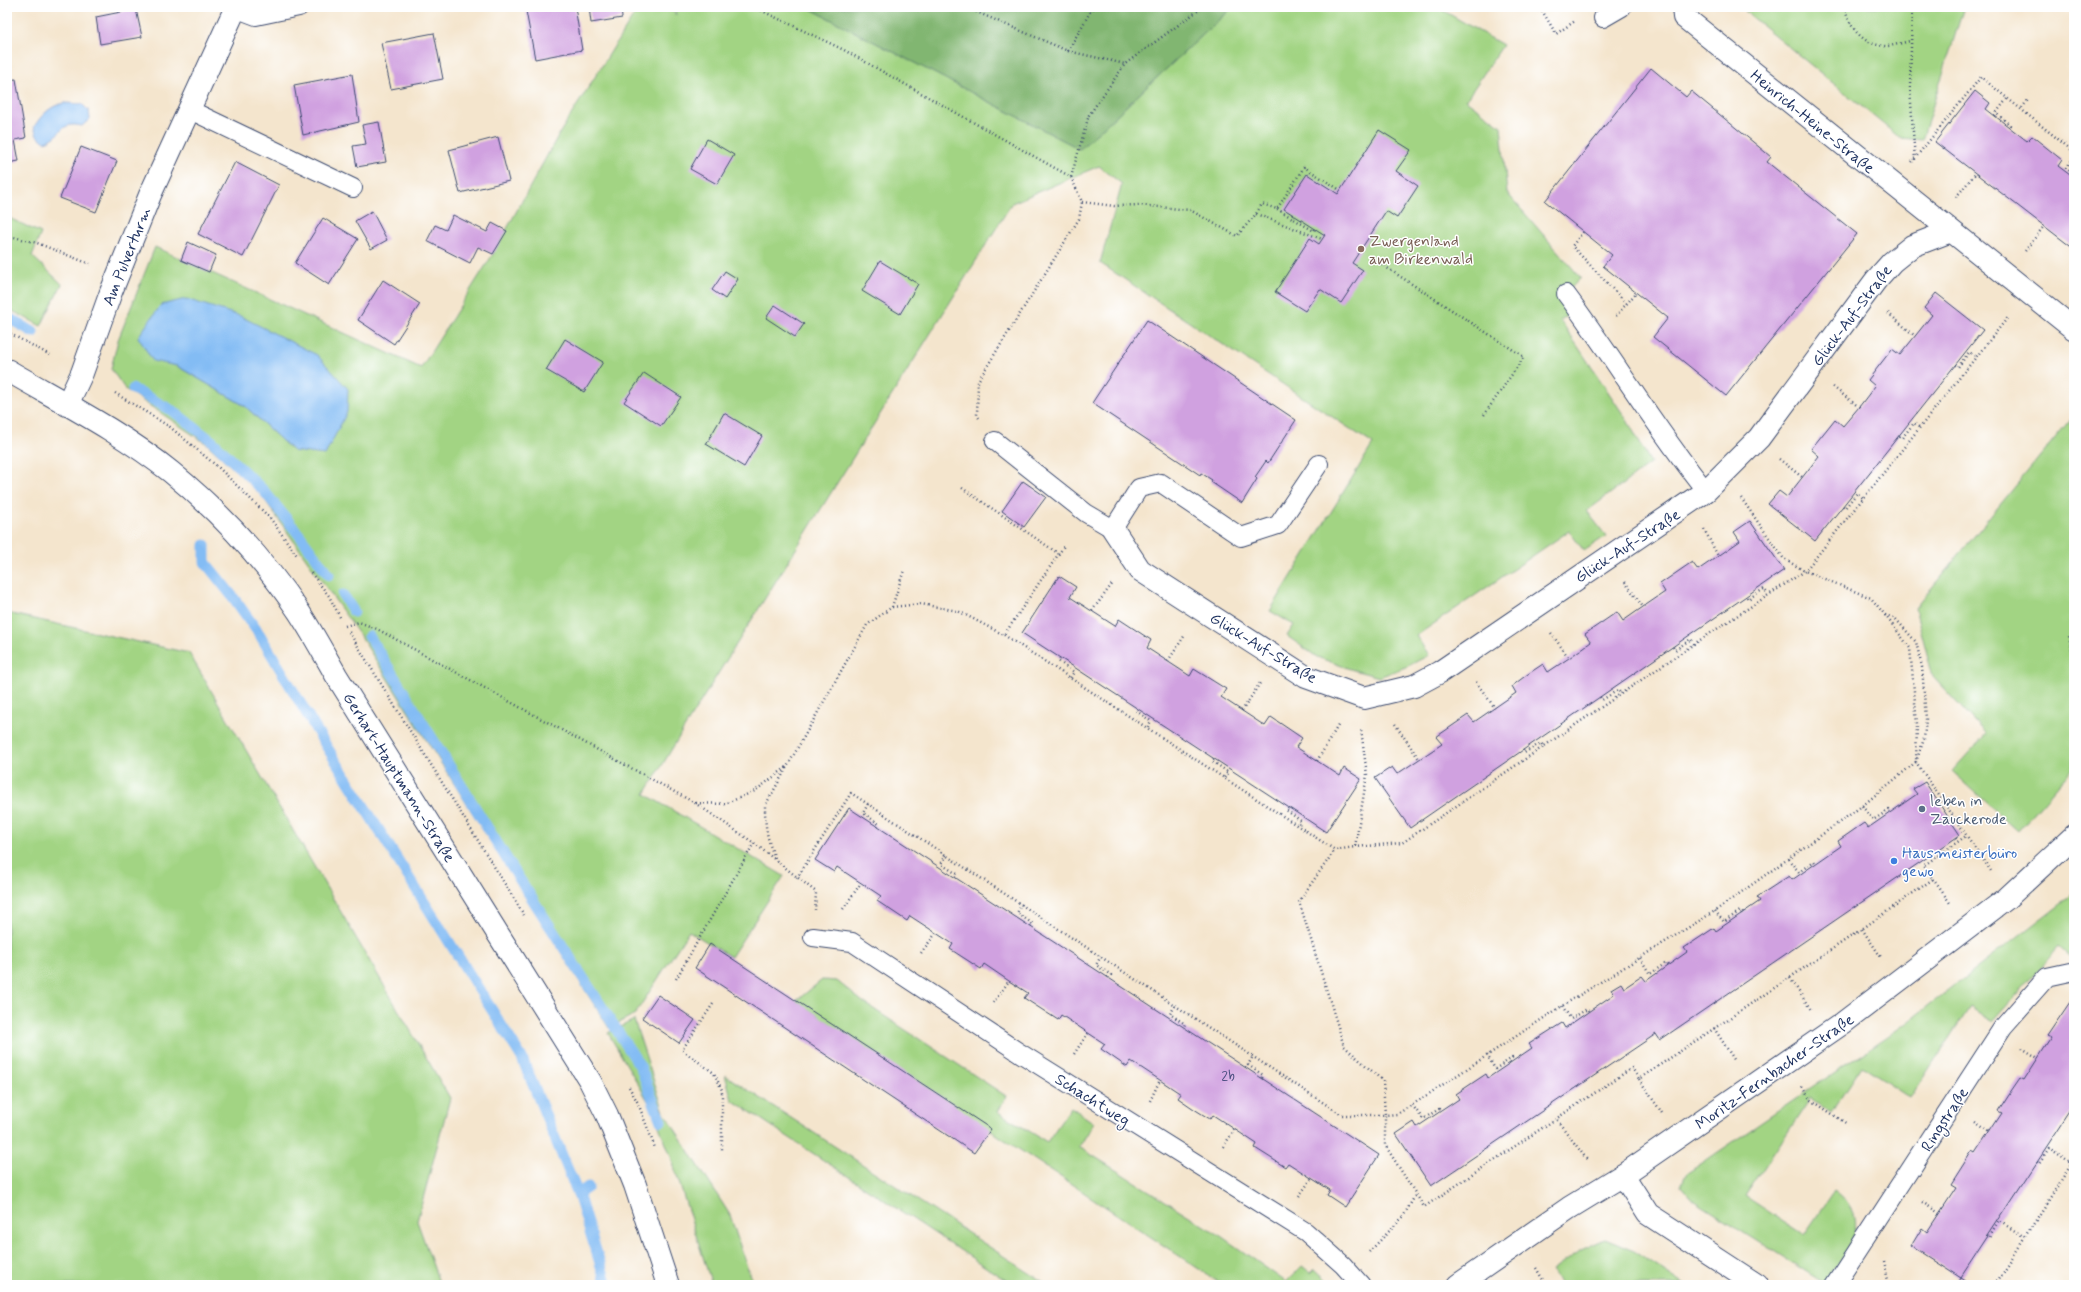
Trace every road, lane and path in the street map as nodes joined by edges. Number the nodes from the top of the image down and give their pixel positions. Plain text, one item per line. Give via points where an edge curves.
1 (299, 7) edge
2 (754, 7) edge
3 (965, 7) edge
4 (1093, 7) edge
5 (1203, 7) edge
6 (1540, 7) edge
7 (1622, 7) edge
8 (1683, 7) edge
9 (1844, 7) edge
10 (1912, 7) edge
11 (236, 8) edge
12 (1579, 18) dead end
13 (1603, 18) dead end
14 (1911, 41) junction
15 (1068, 51) junction
16 (1125, 64) junction
17 (2007, 99) junction
18 (2028, 100) dead end
19 (2022, 108) junction
20 (188, 109) junction
21 (2009, 127) dead end
22 (2074, 152) edge
23 (2074, 158) edge
24 (1914, 160) junction
25 (1907, 167) dead end
26 (1976, 173) dead end
27 (2074, 174) edge
28 (1071, 177) junction
29 (353, 188) dead end
30 (1340, 190) dead end
31 (1082, 202) junction
32 (1952, 202) dead end
33 (1277, 209) junction
34 (1256, 214) junction
35 (2044, 226) dead end
36 (1315, 228) dead end
37 (1583, 232) dead end
38 (1951, 232) junction
39 (7, 238) edge
40 (1322, 239) dead end
41 (2020, 257) dead end
42 (1381, 264) dead end
43 (94, 266) dead end
44 (1636, 292) dead end
45 (1566, 294) dead end
46 (1626, 303) junction
47 (2013, 311) dead end
48 (1886, 312) dead end
49 (1614, 319) dead end
50 (2074, 330) edge
51 (7, 332) edge
52 (1915, 336) dead end
53 (50, 355) dead end
54 (1977, 357) junction
55 (1955, 365) dead end
56 (7, 370) edge
57 (1831, 385) dead end
58 (67, 405) junction
59 (1859, 407) dead end
60 (1484, 415) dead end
61 (1920, 428) junction
62 (1899, 436) dead end
63 (995, 441) joint
64 (1776, 457) dead end
65 (1319, 464) dead end
66 (1802, 477) dead end
67 (962, 488) dead end
68 (1706, 491) junction
69 (1740, 496) dead end
70 (1864, 498) junction
71 (1843, 506) dead end
72 (1703, 527) dead end
73 (1113, 529) junction
74 (1064, 546) dead end
75 (1059, 554) junction
76 (1718, 556) dead end
77 (904, 570) dead end
78 (1805, 571) junction
79 (1623, 578) dead end
80 (1115, 580) dead end
81 (1768, 594) junction
82 (1747, 597) dead end
83 (892, 607) junction
84 (1643, 607) dead end
85 (1092, 611) dead end
86 (1885, 615) junction
87 (345, 626) dead end
88 (1190, 628) dead end
89 (1548, 628) dead end
90 (2074, 630) edge
91 (1004, 635) junction
92 (1694, 644) junction
93 (1673, 647) dead end
94 (1060, 658) dead end
95 (1569, 658) dead end
96 (2074, 660) edge
97 (1168, 661) dead end
98 (1070, 678) junction
99 (1263, 678) dead end
100 (1473, 679) dead end
101 (1622, 694) junction
102 (1600, 697) dead end
103 (1137, 708) dead end
104 (1495, 708) dead end
105 (1242, 711) dead end
106 (1340, 724) dead end
107 (1395, 724) dead end
108 (1148, 727) junction
109 (1361, 729) dead end
110 (1544, 748) junction
111 (1523, 750) dead end
112 (1214, 759) dead end
113 (1419, 759) dead end
114 (1317, 761) dead end
115 (1916, 762) junction
116 (789, 765) junction
117 (1224, 778) junction
118 (695, 803) junction
119 (868, 804) junction
120 (1862, 806) junction
121 (1288, 808) dead end
122 (1890, 813) dead end
123 (1298, 826) junction
124 (877, 827) dead end
125 (1966, 836) junction
126 (2074, 836) edge
127 (754, 843) junction
128 (1355, 847) junction
129 (1335, 850) junction
130 (946, 855) junction
131 (775, 858) junction
132 (1788, 859) junction
133 (1816, 864) dead end
134 (1991, 872) dead end
135 (955, 877) dead end
136 (797, 878) junction
137 (1933, 879) junction
138 (861, 883) dead end
139 (816, 892) dead end
140 (1951, 903) dead end
141 (1022, 904) junction
142 (843, 908) dead end
143 (1714, 911) junction
144 (1742, 914) dead end
145 (1030, 927) dead end
146 (1862, 929) junction
147 (936, 933) dead end
148 (813, 937) dead end
149 (1101, 956) junction
150 (918, 957) dead end
151 (1640, 958) junction
152 (1885, 962) dead end
153 (1668, 966) dead end
154 (2070, 972) dead end
155 (1109, 978) dead end
156 (1790, 978) junction
157 (676, 979) dead end
158 (1009, 981) dead end
159 (713, 1004) dead end
160 (993, 1004) dead end
161 (1175, 1006) junction
162 (1562, 1006) junction
163 (1588, 1012) dead end
164 (1812, 1012) dead end
165 (1184, 1027) dead end
166 (1714, 1028) junction
167 (1088, 1033) dead end
168 (2017, 1044) dead end
169 (1487, 1056) junction
170 (1072, 1057) dead end
171 (1252, 1058) junction
172 (2038, 1058) dead end
173 (1513, 1061) dead end
174 (1736, 1064) dead end
175 (1262, 1078) dead end
176 (1639, 1078) junction
177 (1160, 1080) dead end
178 (1799, 1081) dead end
179 (1148, 1104) dead end
180 (1412, 1105) junction
181 (1440, 1111) dead end
182 (1385, 1115) junction
183 (1663, 1115) dead end
184 (1970, 1119) dead end
185 (1557, 1120) junction
186 (1847, 1124) dead end
187 (1235, 1129) dead end
188 (1990, 1132) dead end
189 (722, 1152) dead end
190 (1220, 1152) dead end
191 (2074, 1160) edge
192 (2037, 1162) dead end
193 (2072, 1164) junction
194 (1591, 1165) dead end
195 (1624, 1175) junction
196 (1312, 1178) dead end
197 (1416, 1194) junction
198 (1916, 1198) dead end
199 (1294, 1202) dead end
200 (1939, 1213) dead end
201 (1988, 1237) dead end
202 (2024, 1237) junction
203 (1366, 1254) dead end
204 (1533, 1264) dead end
205 (668, 1285) edge
206 (1361, 1285) edge
207 (1458, 1285) edge
208 (1546, 1285) edge
209 (1757, 1285) edge
210 (1835, 1285) edge
211 (1996, 1285) edge

1 - 11 lane, Am Pulverturm via 256,16
2 - 28 path via 844,50
3 - 15 path
4 - 15 path
5 - 16 path
6 - 12 path via 1556,34
7 - 13 lane
8 - 38 street, Heinrich-Heine-Straße via 1684,17
9 - 14 path via 1849,24 1864,40 1886,46
10 - 14 path
11 - 20 street, Am Pulverturm
14 - 24 path via 1910,88
15 - 16 path
16 - 28 path via 1089,115
17 - 19 path
17 - 21 path via 1996,113 2010,125
17 - 24 path via 1981,77
18 - 19 path
19 - 22 path
20 - 29 lane
20 - 58 street, Am Pulverturm via 150,195 82,373
23 - 27 path via 2066,168
24 - 25 path
26 - 32 path
28 - 31 path
30 - 33 path via 1304,167
31 - 34 path via 1190,210 1237,236
31 - 63 path via 1079,219 978,381 977,415
33 - 34 path via 1262,204
33 - 36 path via 1314,231
34 - 40 path
35 - 41 path
37 - 46 path via 1572,246
38 - 50 street
38 - 68 street, Glück-Auf-Straße via 1912,246 1892,262 1759,438
39 - 43 path via 10,236 37,243
42 - 60 path via 1524,357
44 - 46 path
45 - 68 lane
46 - 49 path
47 - 54 path
48 - 52 path
51 - 53 path
54 - 55 path via 1969,352 1958,368
54 - 61 path
56 - 58 street, Gerhart-Hauptmann-Straße
57 - 59 path
58 - 205 street, Gerhart-Hauptmann-Straße via 109,429 171,472 218,515 263,564 299,613 590,1081 607,1115 635,1185
61 - 62 path via 1914,423 1902,438
61 - 70 path
63 - 73 lane via 1086,513
64 - 66 path
65 - 73 lane via 1278,525 1241,537 1161,482 1139,488
67 - 75 path
68 - 73 street, Glück-Auf-Straße via 1440,672 1414,686 1364,698 1306,677 1140,570
69 - 78 path via 1784,559
70 - 71 path via 1857,493 1845,508
70 - 78 path
72 - 76 path
74 - 75 path
75 - 91 path
77 - 83 path
78 - 81 path
78 - 86 path via 1871,598
79 - 84 path
80 - 85 path
81 - 82 path via 1764,589 1748,599
81 - 92 path
83 - 91 path via 922,604 958,611
83 - 116 path via 867,625
86 - 115 path via 1910,648 1917,724
86 - 115 path via 1895,618 1916,642 1922,667 1926,719 1924,739
87 - 118 path via 359,622 377,629
88 - 97 path
89 - 95 path
90 - 96 path via 2069,636
91 - 98 path
92 - 93 path via 1691,639 1675,650
92 - 101 path
94 - 98 path via 1058,661 1074,672
98 - 108 path
99 - 105 path
100 - 104 path
101 - 102 path via 1618,690 1602,700
101 - 110 path
103 - 108 path via 1135,710 1151,721
106 - 114 path
107 - 113 path
108 - 117 path
109 - 128 path via 1367,775
110 - 111 path via 1541,743 1524,753
110 - 128 path via 1402,843
112 - 117 path via 1212,761 1228,772
115 - 120 path
115 - 125 path
116 - 118 path via 755,792 725,804
116 - 131 path via 766,806 766,835
117 - 123 path
118 - 127 path
119 - 124 path via 863,813 879,824
119 - 130 path
119 - 136 path via 851,793
120 - 122 path via 1873,820 1889,810
120 - 132 path
121 - 123 path via 1286,810 1301,821
123 - 129 path
125 - 134 path
125 - 137 path via 1923,866
126 - 195 street, Moritz-Fernbacher-Straße via 2006,899 1850,1019
127 - 131 path
127 - 157 path
128 - 129 path
129 - 182 path via 1299,900 1344,1046 1384,1081
130 - 135 path via 941,864 957,874
130 - 141 path
131 - 136 path
132 - 133 path via 1799,872 1814,861
132 - 143 path
136 - 139 path
137 - 140 path
137 - 146 path
138 - 142 path
141 - 145 path via 1017,913 1033,924
141 - 149 path
143 - 144 path via 1724,922 1740,911
143 - 151 path
146 - 152 path
146 - 156 path
147 - 150 path
148 - 206 lane, Schachtweg via 852,942 1020,1053 1306,1232
149 - 155 path via 1096,965 1111,975
149 - 161 path
151 - 153 path via 1650,974 1666,963
151 - 162 path
154 - 210 lane, Ringstraße via 2047,977 2003,1028
156 - 164 path
156 - 166 path
158 - 160 path
159 - 189 path via 682,1050 714,1073 722,1090
161 - 165 path via 1170,1014 1185,1024
161 - 171 path
162 - 163 path via 1571,1019 1586,1008
162 - 169 path
166 - 174 path
166 - 176 path
167 - 170 path
168 - 172 path
169 - 173 path via 1495,1069 1512,1058
169 - 180 path
171 - 175 path via 1248,1065 1264,1075
171 - 182 path via 1342,1115
176 - 183 path
176 - 185 path via 1632,1068
177 - 179 path
178 - 186 path via 1810,1099
180 - 181 path via 1423,1119 1439,1109
180 - 182 path via 1397,1114
182 - 197 path via 1385,1145
184 - 188 path
185 - 194 path
185 - 197 path via 1424,1208
187 - 190 path
191 - 193 path
192 - 193 path via 2039,1164 2049,1149
193 - 202 path
195 - 207 street, Moritz-Fernbacher-Straße via 1569,1208
195 - 209 street via 1648,1214
196 - 199 path
197 - 203 path via 1402,1217
198 - 200 path
201 - 202 path via 1990,1239 2000,1222
202 - 211 path
204 - 208 path

